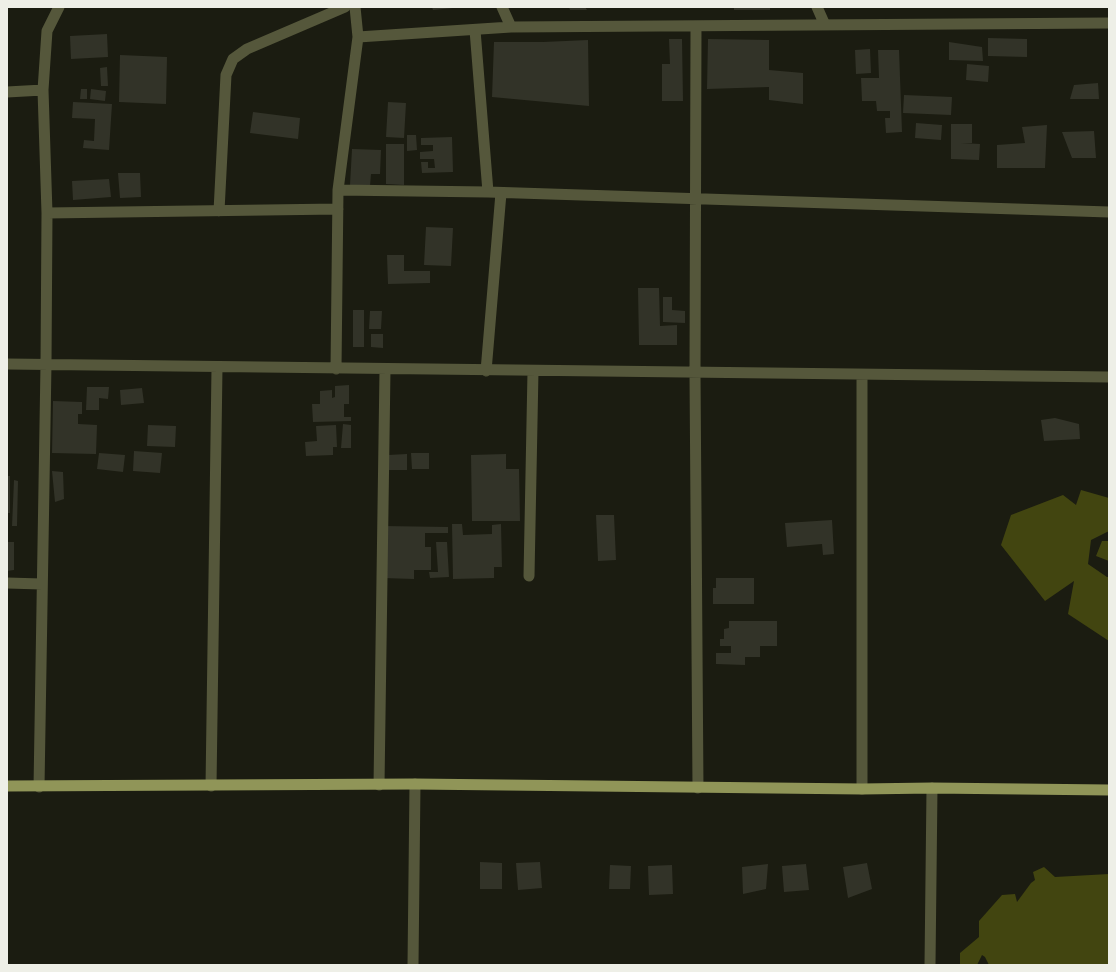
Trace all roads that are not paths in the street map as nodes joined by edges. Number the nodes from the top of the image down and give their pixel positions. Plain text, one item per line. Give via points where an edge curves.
1 (59, 7) edge
2 (345, 7) edge
3 (355, 7) edge
4 (502, 7) edge
5 (817, 7) edge
6 (1109, 23) edge
7 (696, 26) junction
8 (825, 26) junction
9 (511, 27) junction
10 (475, 30) junction
11 (358, 37) junction
12 (43, 90) junction
13 (7, 92) edge
14 (338, 190) junction
15 (488, 192) junction
16 (502, 193) junction
17 (696, 200) junction
18 (338, 209) junction
19 (218, 211) junction
20 (1109, 212) edge
21 (47, 213) junction
22 (7, 364) edge
23 (46, 364) junction
24 (217, 368) junction
25 (336, 369) junction
26 (385, 370) junction
27 (486, 371) junction
28 (533, 371) junction
29 (696, 373) junction
30 (862, 375) junction
31 (1109, 377) edge
32 (530, 576) dead end
33 (7, 583) edge
34 (42, 584) junction
35 (415, 784) junction
36 (378, 785) junction
37 (7, 786) edge
38 (211, 786) junction
39 (39, 787) junction
40 (698, 788) junction
41 (932, 788) junction
42 (862, 789) junction
43 (1109, 790) edge
44 (413, 965) edge
45 (930, 965) edge

1 - 12 street via 47,31
2 - 19 street via 247,49 233,58 226,75
3 - 11 street
4 - 9 street
5 - 8 street
6 - 8 street
7 - 8 street
7 - 9 street
7 - 17 street
9 - 10 street
10 - 11 street
10 - 15 street
11 - 14 street
12 - 13 street
12 - 21 street
14 - 15 street
14 - 18 street
15 - 16 street
16 - 17 street
16 - 27 street
17 - 20 street
17 - 29 street
18 - 19 street
18 - 25 street
19 - 21 street
21 - 23 street
22 - 23 street
23 - 24 street
23 - 34 street
24 - 25 street
24 - 38 street
25 - 26 street
26 - 27 street
26 - 36 street
27 - 28 street
28 - 29 street
28 - 32 street
29 - 30 street
29 - 40 street
30 - 31 street
30 - 42 street
33 - 34 street
34 - 39 street
35 - 36 main road
35 - 40 main road
35 - 44 street
36 - 38 main road
37 - 39 main road
38 - 39 main road
40 - 42 main road
41 - 42 main road
41 - 43 main road
41 - 45 street

